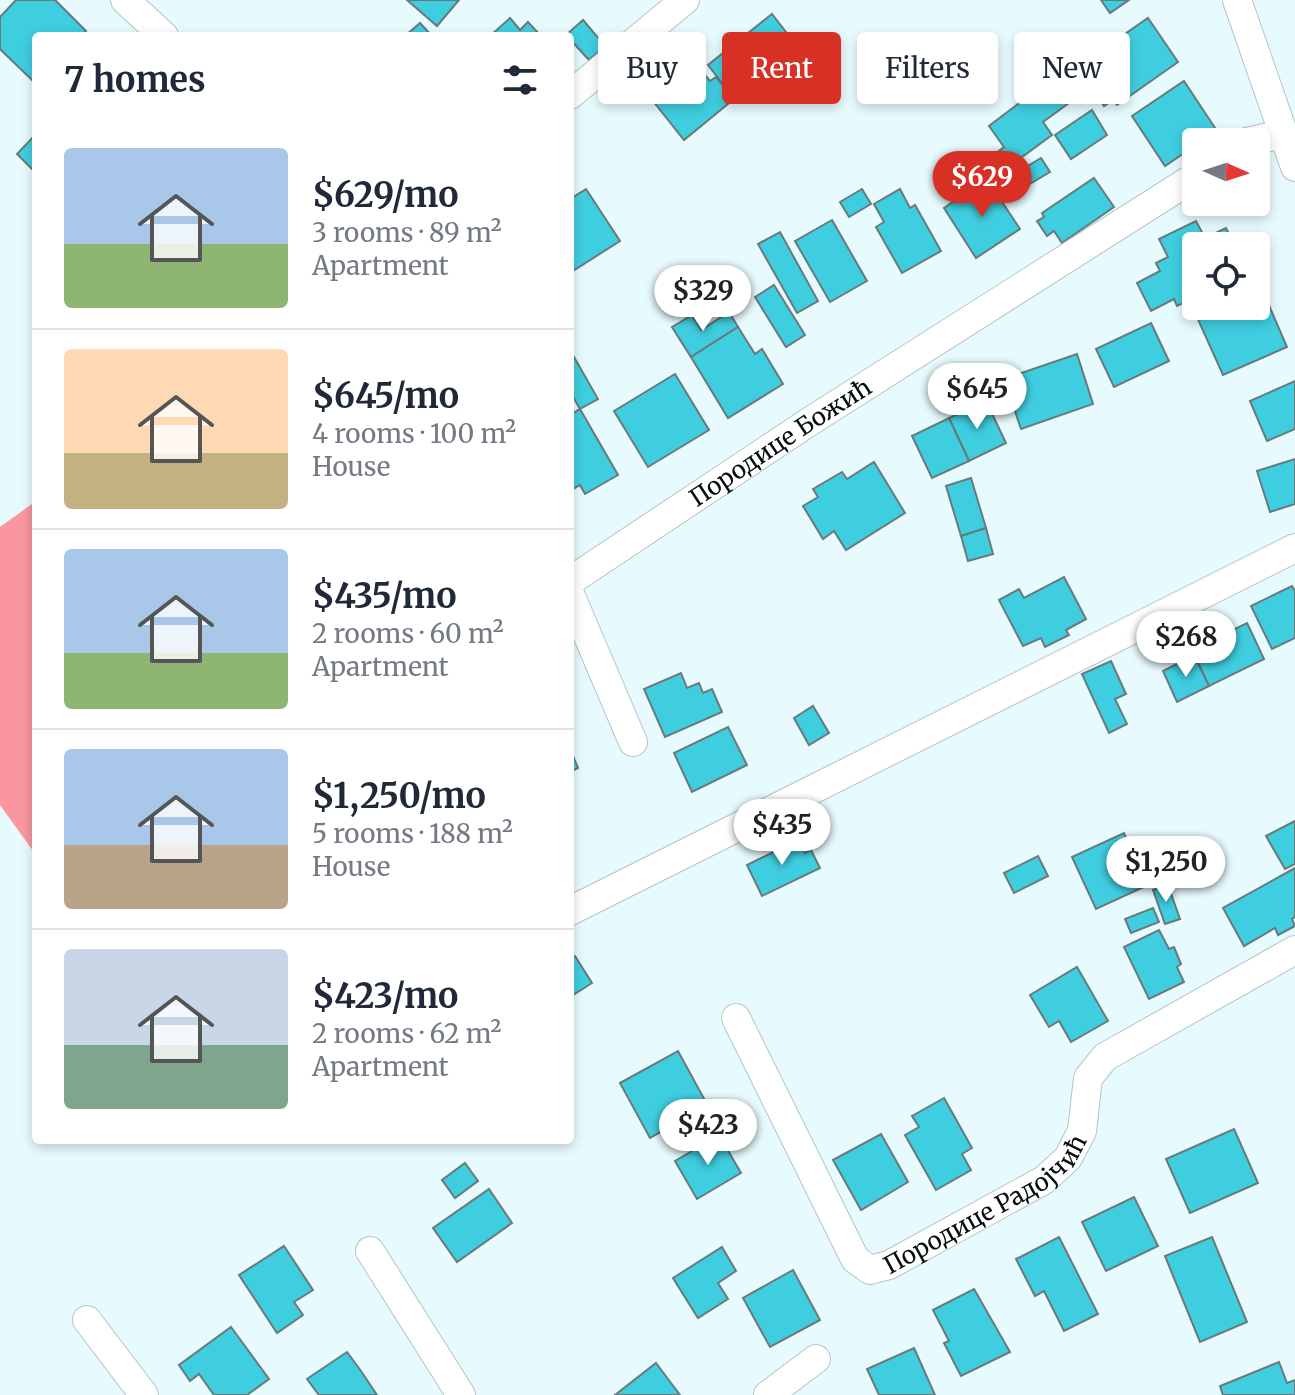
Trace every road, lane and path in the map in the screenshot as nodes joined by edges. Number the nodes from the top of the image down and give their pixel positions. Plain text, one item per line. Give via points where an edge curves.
1 (125, 0) edge
2 (685, 0) edge
3 (1237, 0) edge
4 (160, 32) edge
5 (574, 92) edge
6 (1283, 134) junction
7 (1270, 137) edge
8 (1295, 167) edge
9 (1182, 185) edge
10 (1295, 548) edge
11 (574, 578) edge
12 (574, 603) edge
13 (633, 742) dead end
14 (574, 909) edge
15 (1295, 950) edge
16 (736, 1018) dead end
17 (370, 1251) dead end
18 (87, 1320) dead end
19 (816, 1359) dead end
20 (144, 1395) edge
21 (461, 1395) edge
22 (768, 1395) edge

1 - 4 street
2 - 5 street
3 - 6 street
6 - 7 street
6 - 8 street
9 - 11 street, Породице Божић
10 - 14 street
12 - 13 street
15 - 16 street, Породице Радојчић via 1105,1057 1088,1078 1082,1131 1068,1158 1044,1180 889,1265 870,1270 855,1259
17 - 21 street
18 - 20 street
19 - 22 street

